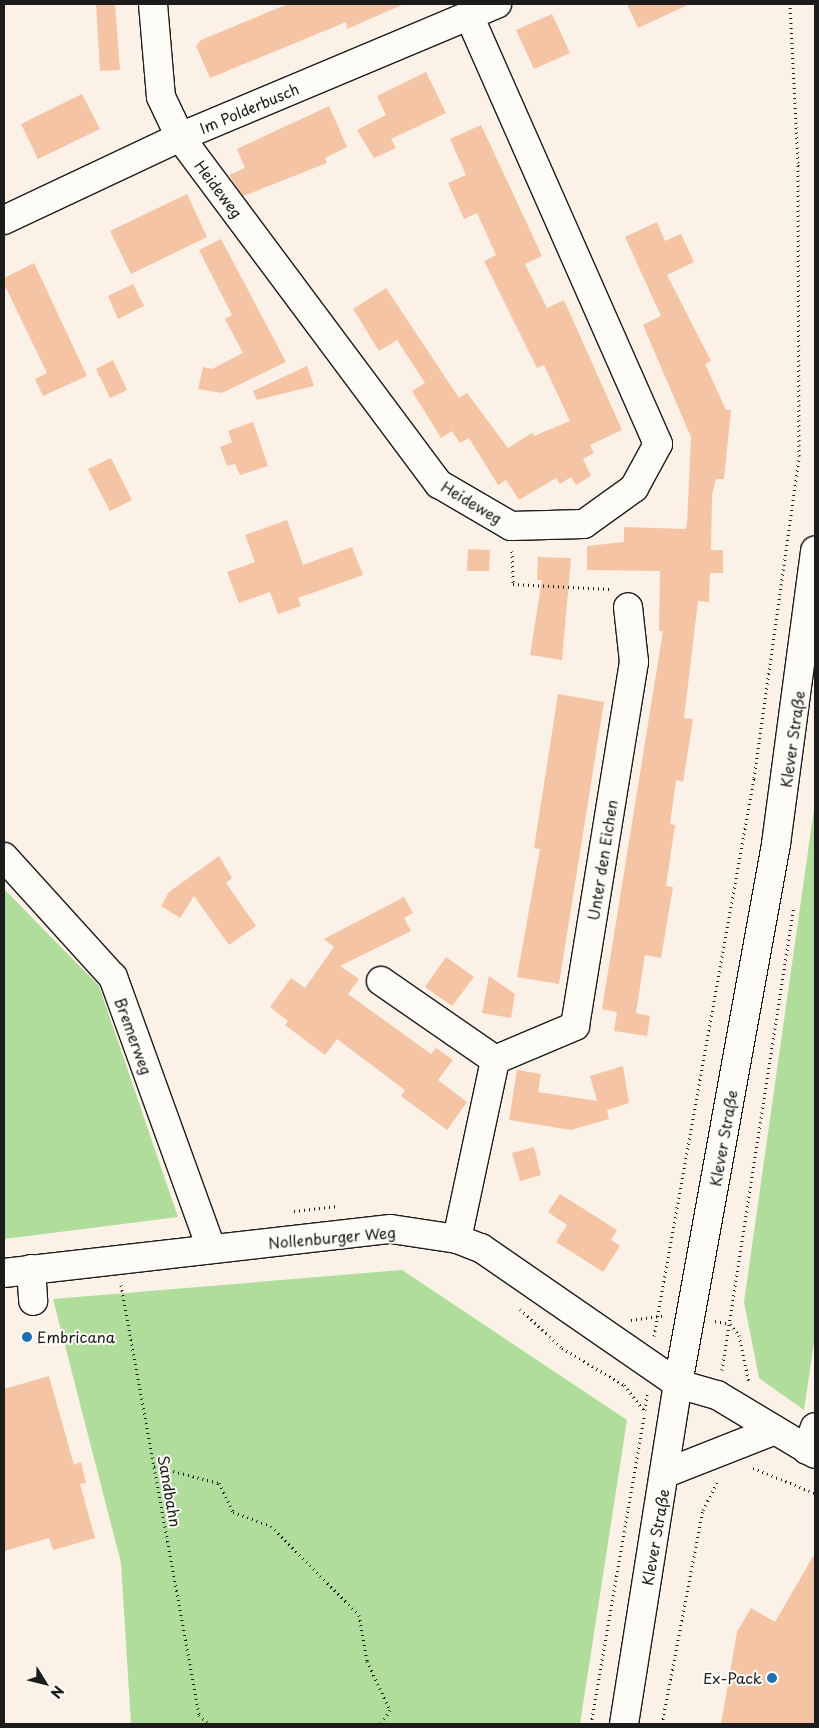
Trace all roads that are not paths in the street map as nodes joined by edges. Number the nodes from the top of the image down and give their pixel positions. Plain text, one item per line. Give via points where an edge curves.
1 (153, 4) edge
2 (497, 4) edge
3 (469, 16) junction
4 (180, 137) junction
5 (4, 220) edge
6 (815, 551) edge
7 (628, 607) road end
8 (4, 856) edge
9 (381, 981) dead end
10 (495, 1060) junction
11 (457, 1239) junction
12 (211, 1248) junction
13 (31, 1269) junction
14 (4, 1273) edge
15 (32, 1301) dead end
16 (678, 1384) junction
17 (775, 1430) junction
18 (813, 1444) edge
19 (666, 1473) junction
20 (624, 1724) edge

1 - 4 street, Heideweg via 161,97
2 - 3 street, Im Polderbusch
3 - 4 street, Im Polderbusch
3 - 4 street, Heideweg via 658,444 634,488 584,524 511,526 438,484
4 - 5 street, Im Polderbusch
6 - 16 street, Klever Straße via 776,844
7 - 10 street, Unter den Eichen via 634,662 575,1026
8 - 12 street, Bremerweg via 112,977
9 - 10 street
10 - 11 street
11 - 12 street, Nollenburger Weg via 391,1229
11 - 16 street, Nollenburger Weg via 481,1248
12 - 13 street, Nollenburger Weg
13 - 14 street, Nollenburger Weg
13 - 15 street
16 - 17 street, Nollenburger Weg via 718,1395
16 - 19 street, Klever Straße
17 - 18 street, Nollenburger Weg
17 - 19 street
19 - 20 street, Klever Straße

